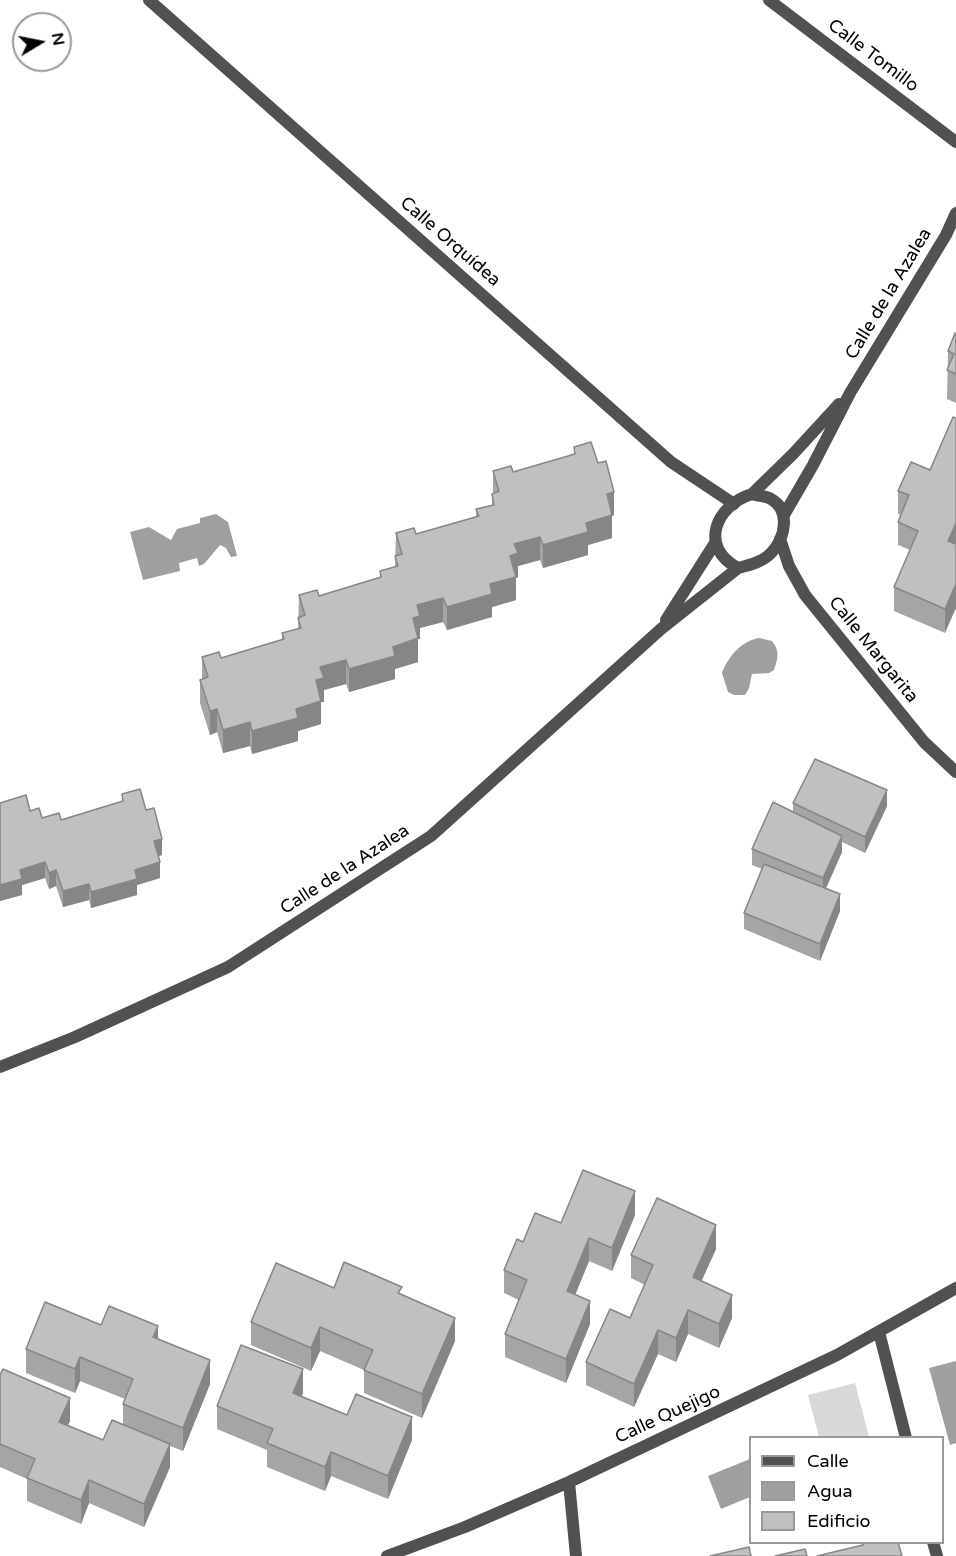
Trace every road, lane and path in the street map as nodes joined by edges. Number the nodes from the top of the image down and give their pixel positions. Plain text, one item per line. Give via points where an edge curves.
1 (149, 0) edge
2 (769, 0) edge
3 (956, 142) edge
4 (956, 213) edge
5 (850, 393) junction
6 (752, 494) junction
7 (734, 504) junction
8 (784, 514) junction
9 (780, 539) junction
10 (715, 543) junction
11 (738, 567) junction
12 (661, 629) junction
13 (956, 772) edge
14 (0, 1067) edge
15 (956, 1288) edge
16 (879, 1332) junction
17 (906, 1436) edge
18 (569, 1482) junction
19 (387, 1556) edge
20 (576, 1556) edge

1 - 7 street, Calle Orquídea via 672,462
2 - 3 street, Calle Tomillo
4 - 5 street, Calle de la Azalea
5 - 6 street, Calle de la Azalea
5 - 8 street, Calle de la Azalea
6 - 7 street
6 - 8 street via 772,499
7 - 10 street via 716,526
8 - 9 street
9 - 11 street via 760,561
9 - 13 street, Calle Margarita via 805,595 924,742
10 - 11 street via 722,555
10 - 12 street, Calle de la Azalea
11 - 12 street, Calle de la Azalea
12 - 14 street, Calle de la Azalea via 431,836 228,967
15 - 16 street, Calle Quejigo
16 - 17 street
16 - 18 street, Calle Quejigo
18 - 19 street, Calle Quejigo
18 - 20 street

